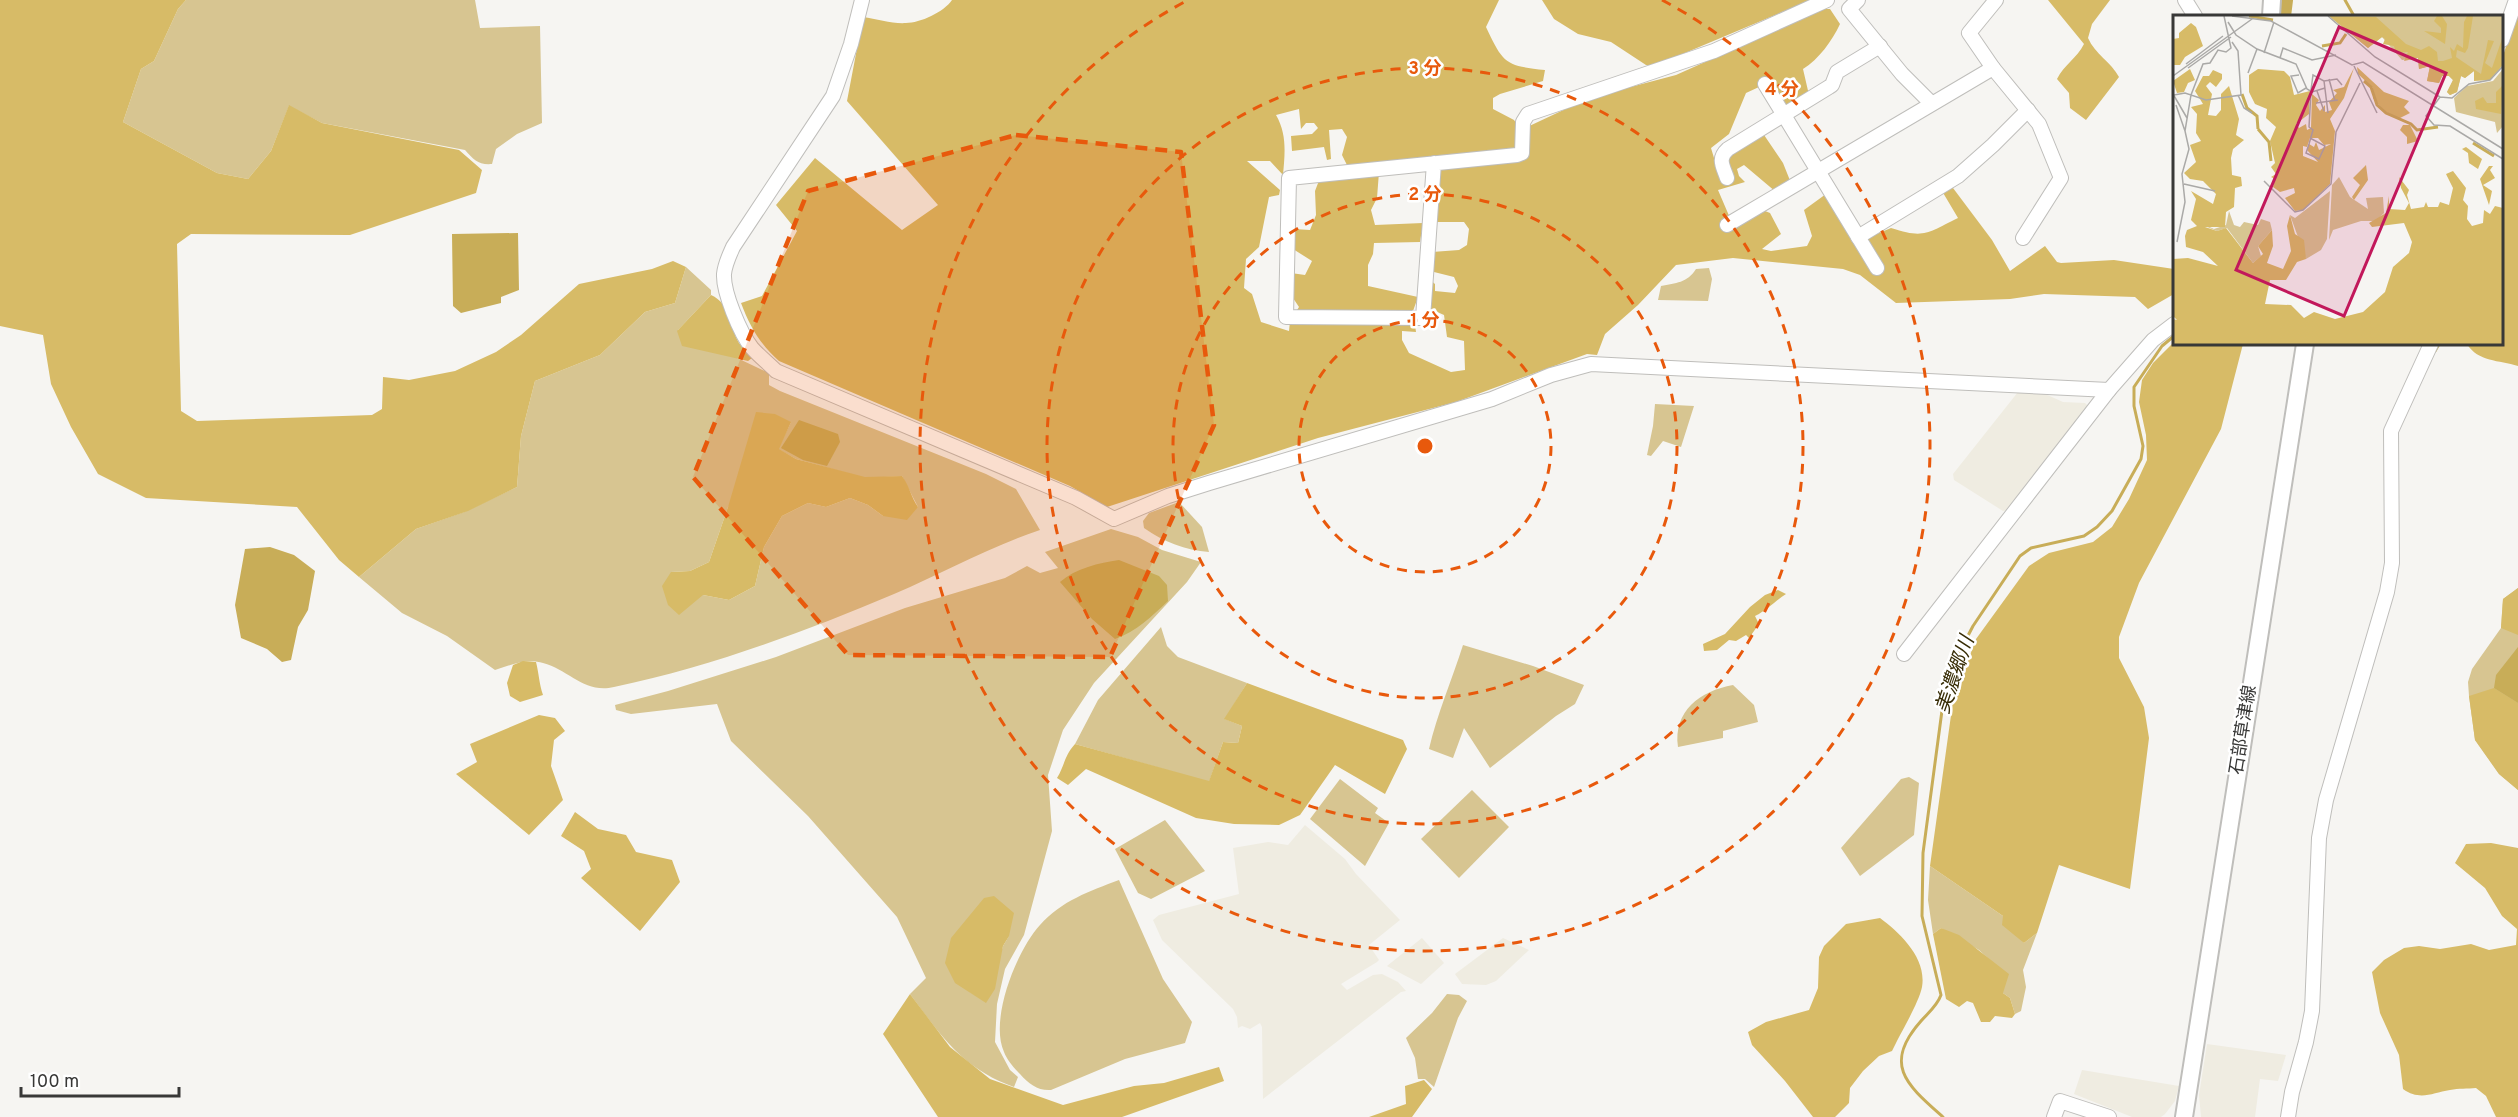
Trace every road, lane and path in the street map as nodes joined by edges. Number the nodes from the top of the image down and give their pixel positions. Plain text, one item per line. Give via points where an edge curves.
1 (862, 0) edge
2 (1827, 0) edge
3 (1996, 0) edge
4 (2185, 0) edge
5 (2272, 0) edge
6 (2516, 0) edge
7 (1849, 3) edge
8 (2194, 15) edge
9 (2271, 15) edge
10 (2503, 37) edge
11 (1880, 46) junction
12 (1994, 68) junction
13 (1765, 84) dead end
14 (1931, 103) junction
15 (2028, 110) junction
16 (1783, 114) junction
17 (1434, 163) junction
18 (1819, 171) junction
19 (1727, 178) dead end
20 (1727, 225) dead end
21 (1858, 237) junction
22 (2023, 238) dead end
23 (1877, 268) dead end
24 (2173, 326) edge
25 (2305, 345) edge
26 (2431, 345) edge
27 (2109, 390) junction
28 (1904, 654) dead end
29 (2054, 1117) edge
30 (2109, 1117) edge
31 (2184, 1117) edge
32 (2288, 1117) edge

1 - 27 street via 833,96 726,262 725,286 740,327 751,346 776,371 1076,498 1113,519 1189,490 1492,399 1591,364
2 - 17 street via 1714,51 1528,114 1523,122 1522,153
3 - 12 street via 1970,33
4 - 8 street
5 - 9 main road
6 - 10 street
7 - 11 street
11 - 14 street
11 - 16 street via 1837,72 1833,85
12 - 14 street
12 - 15 street
13 - 16 street
14 - 18 street
15 - 21 street via 1958,176
15 - 22 street via 2042,130 2061,178
16 - 18 street
16 - 19 street via 1721,155
17 - 17 street via 1290,178 1286,317 1423,318
18 - 20 street
18 - 21 street
21 - 23 street
24 - 27 street via 2149,344
25 - 31 main road, 石部草津線
26 - 32 street via 2391,431 2392,563 2326,800 2319,838 2313,1011
27 - 28 street
29 - 30 street via 2060,1101

